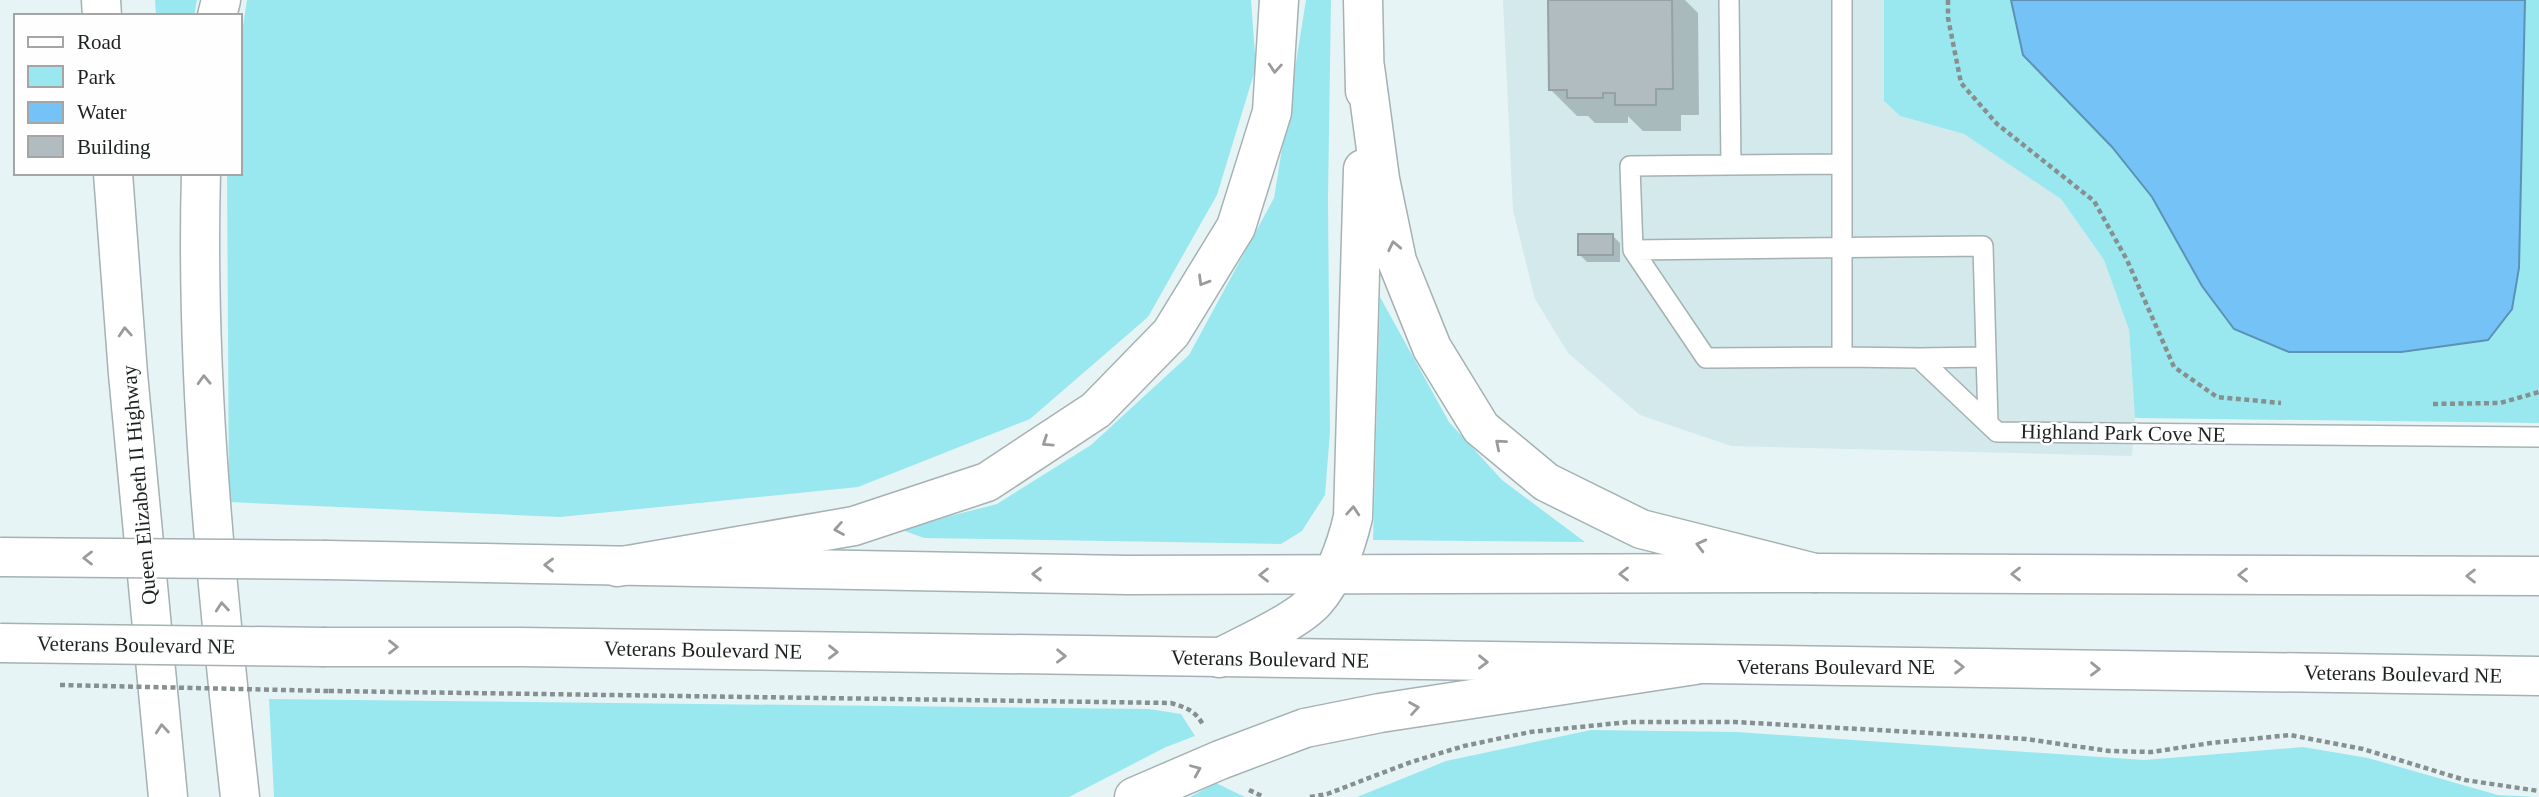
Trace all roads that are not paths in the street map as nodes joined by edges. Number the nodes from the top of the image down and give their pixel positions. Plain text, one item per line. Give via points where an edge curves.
1 (1279, 0) edge
2 (1363, 0) edge
3 (1728, 0) edge
4 (1842, 0) edge
5 (1365, 67) junction
6 (1842, 164) junction
7 (1731, 165) junction
8 (113, 175) edge
9 (201, 175) edge
10 (1842, 247) junction
11 (1633, 250) junction
12 (1842, 357) junction
13 (1986, 357) junction
14 (1919, 358) junction
15 (1988, 423) junction
16 (2539, 437) edge
17 (0, 557) edge
18 (617, 567) junction
19 (1815, 573) junction
20 (1333, 575) junction
21 (2539, 576) edge
22 (0, 643) edge
23 (1219, 658) junction
24 (1695, 666) junction
25 (2539, 676) edge
26 (169, 797) edge
27 (240, 797) edge
28 (1134, 797) edge

1 -> 18 main road via 1272,112 1236,227 1171,333 1096,410 987,482 853,526
2 - 5 main road
3 - 7 lane
4 - 6 lane
19 -> 5 main road via 1641,529 1546,482 1481,428 1432,348 1397,261
20 -> 5 main road via 1353,517
6 - 7 lane
6 - 10 lane
7 - 11 lane via 1630,166
26 -> 8 main road, Queen Elizabeth II Highway
27 -> 9 main road via 206,444
10 - 11 lane
10 - 12 lane
10 - 13 lane via 1983,246
11 - 12 lane via 1706,358
12 - 14 lane
13 - 14 lane
13 - 15 lane
14 - 15 lane, Highland Park Cove NE
15 - 16 lane, Highland Park Cove NE via 1997,432
18 -> 17 main road, bridge
20 -> 18 main road
19 -> 20 main road
21 -> 19 main road
20 - 23 main road via 1315,602
22 -> 23 main road, Veterans Boulevard NE, bridge
23 -> 24 main road, Veterans Boulevard NE
24 -> 25 main road, Veterans Boulevard NE
28 -> 24 main road via 1305,729 1380,713

